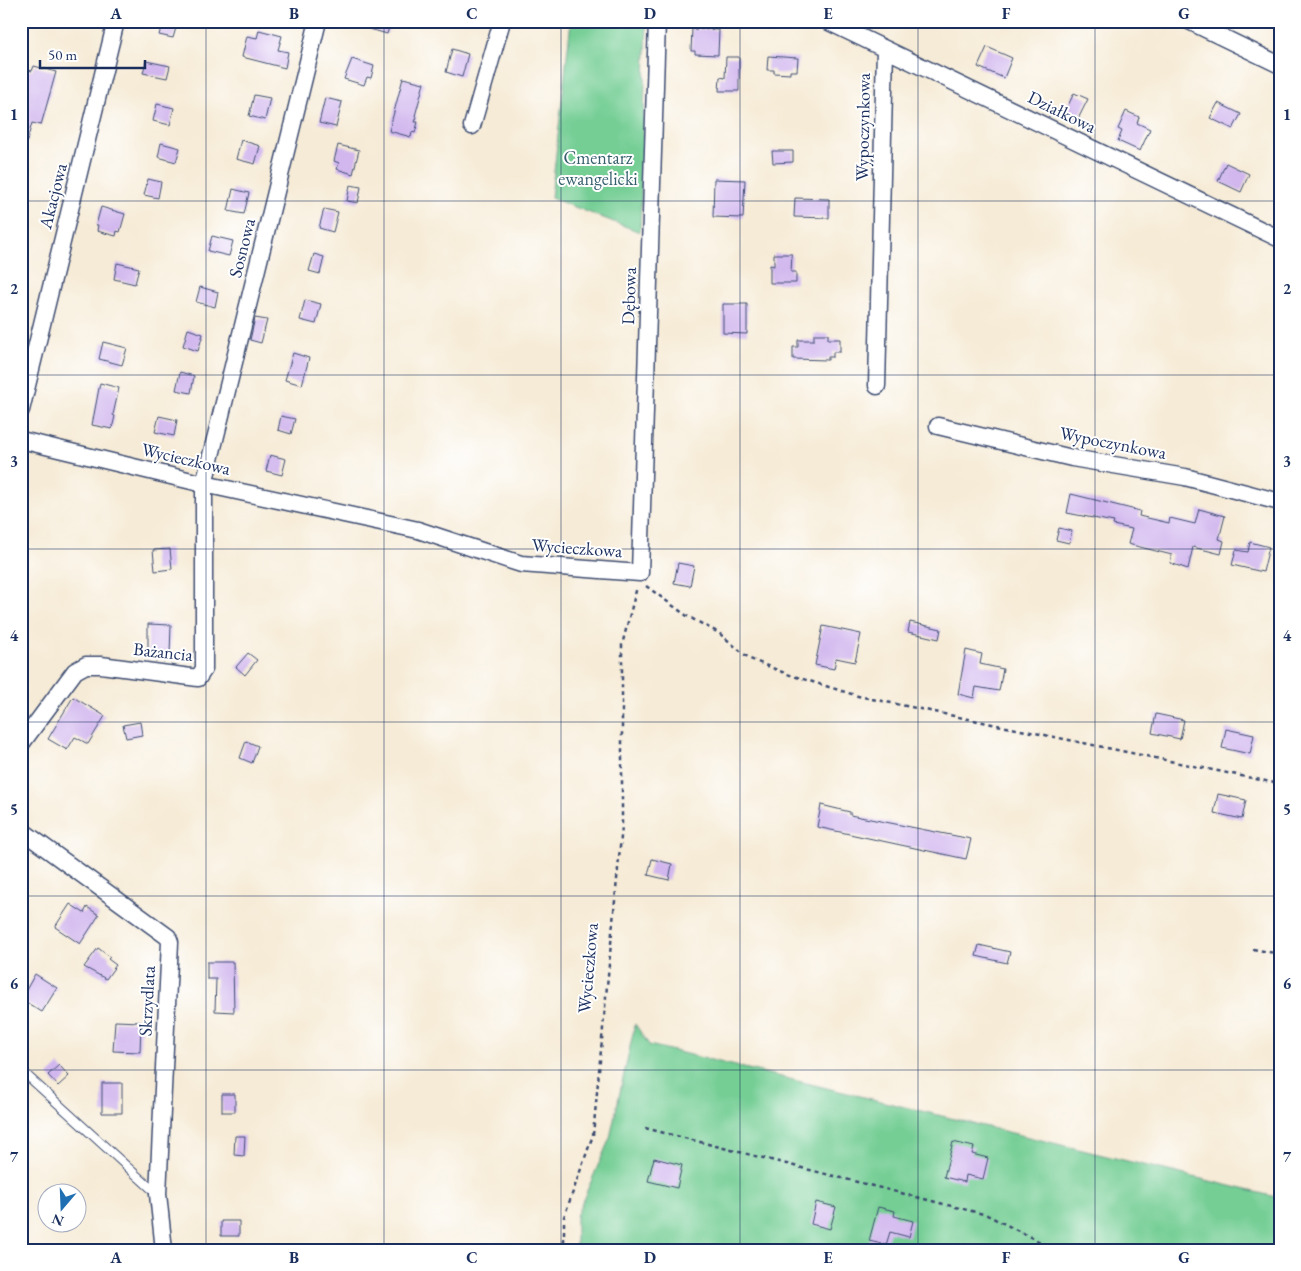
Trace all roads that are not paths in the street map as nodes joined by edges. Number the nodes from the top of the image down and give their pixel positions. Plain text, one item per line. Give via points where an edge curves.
1 (116, 21) edge
2 (318, 21) edge
3 (502, 21) edge
4 (657, 21) edge
5 (827, 21) edge
6 (1189, 21) edge
7 (885, 49) junction
8 (1280, 65) edge
9 (472, 126) dead end
10 (1280, 239) edge
11 (877, 386) dead end
12 (21, 410) edge
13 (938, 426) dead end
14 (21, 440) edge
15 (204, 484) junction
16 (1280, 502) edge
17 (639, 577) joint
18 (23, 739) edge
19 (21, 830) edge
20 (21, 1070) edge
21 (158, 1194) junction
22 (164, 1250) edge

1 - 12 street, Akacjowa
2 - 15 street, Sosnowa
3 - 9 street
4 - 17 street, Dębowa
5 - 7 street, Działkowa
6 - 8 street
7 - 10 street, Działkowa
7 - 11 street, Wypoczynkowa
13 - 16 street, Wypoczynkowa via 1072,458 1185,477
14 - 15 street, Wycieczkowa
15 - 17 street, Wycieczkowa via 418,530 521,564
15 - 18 street, Bażancia via 204,669 198,678 86,665 75,671
19 - 21 street, Skrzydlata via 168,936
20 - 21 lane
21 - 22 street, Skrzydlata

